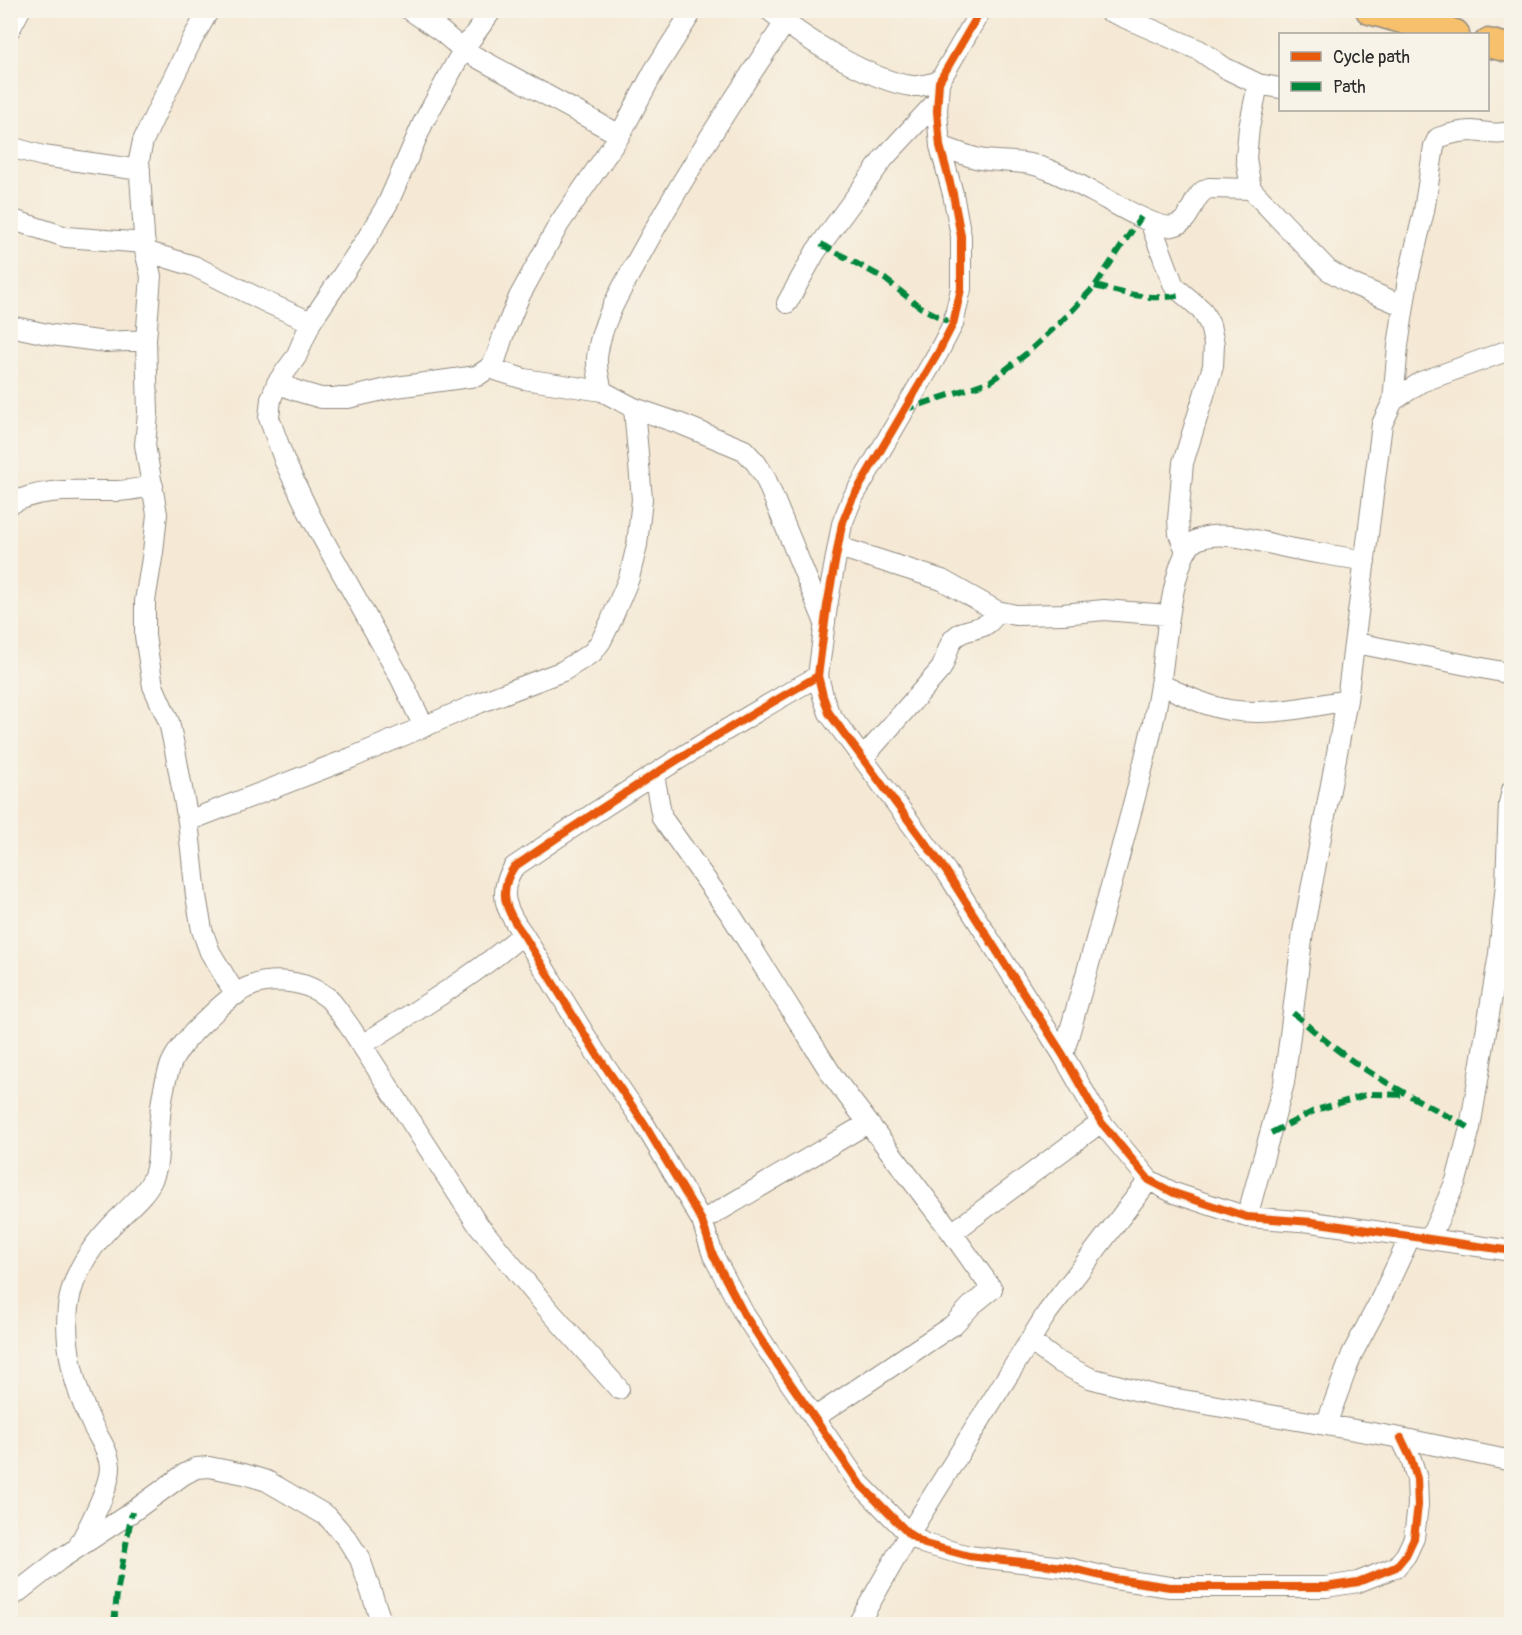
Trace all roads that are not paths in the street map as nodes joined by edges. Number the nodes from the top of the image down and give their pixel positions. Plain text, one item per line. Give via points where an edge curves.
1 (20, 10) edge
2 (208, 10) edge
3 (410, 10) edge
4 (492, 10) edge
5 (693, 10) edge
6 (769, 10) edge
7 (981, 10) edge
8 (1107, 10) edge
9 (1370, 10) edge
10 (785, 23) junction
11 (10, 29) edge
12 (1407, 29) edge
13 (1445, 33) edge
14 (1489, 43) edge
15 (1512, 49) edge
16 (464, 50) junction
17 (1258, 84) junction
18 (1279, 87) edge
19 (939, 91) junction
20 (1512, 132) edge
21 (620, 135) junction
22 (940, 146) junction
23 (10, 147) edge
24 (140, 170) junction
25 (1251, 189) junction
26 (10, 219) edge
27 (1150, 222) junction
28 (145, 247) junction
29 (787, 303) dead end
30 (1404, 306) junction
31 (311, 322) junction
32 (10, 326) edge
33 (146, 340) junction
34 (1512, 349) edge
35 (489, 368) junction
36 (277, 382) junction
37 (602, 391) junction
38 (1394, 401) junction
39 (634, 408) junction
40 (153, 486) junction
41 (10, 504) edge
42 (839, 548) junction
43 (1186, 551) junction
44 (1365, 561) junction
45 (997, 611) junction
46 (1167, 615) junction
47 (825, 623) junction
48 (1356, 643) junction
49 (1512, 674) edge
50 (818, 676) junction
51 (1160, 684) junction
52 (1347, 699) junction
53 (424, 727) junction
54 (863, 758) junction
55 (654, 776) junction
56 (1512, 790) edge
57 (188, 821) junction
58 (523, 934) junction
59 (236, 994) junction
60 (362, 1045) junction
61 (1064, 1054) junction
62 (1101, 1122) junction
63 (868, 1123) junction
64 (1149, 1180) junction
65 (1247, 1217) junction
66 (702, 1221) junction
67 (952, 1233) junction
68 (1410, 1237) junction
69 (1430, 1238) junction
70 (1512, 1251) edge
71 (1030, 1341) junction
72 (619, 1389) dead end
73 (814, 1418) junction
74 (1326, 1425) junction
75 (1401, 1438) junction
76 (1512, 1461) edge
77 (909, 1534) junction
78 (78, 1547) junction
79 (10, 1598) edge
80 (382, 1624) edge
81 (858, 1624) edge

1 - 11 street
2 - 24 street via 147,132
3 - 16 street
4 - 16 street
5 - 21 street
6 - 10 street
7 - 19 street
8 - 17 street via 1199,50
9 - 12 highway
10 - 19 street via 847,62 888,79
10 - 37 street via 657,224 619,294 598,350 597,372
12 - 13 highway
14 - 15 highway
16 - 21 street
16 - 31 street via 423,123 388,203
17 - 18 street
17 - 25 street via 1246,158
19 - 22 street
19 - 29 street via 816,251
20 - 30 street via 1472,131 1438,138
21 - 35 street via 559,225 519,297
22 - 27 street via 977,158 1047,169
22 - 42 street via 961,237 961,289 953,324 852,499 842,524
23 - 24 street via 43,156
24 - 28 street
25 - 27 street via 1209,188 1196,197 1182,223 1171,227
25 - 30 street via 1328,270
26 - 28 street via 66,237
27 - 43 street via 1174,286 1202,310 1214,344 1213,366 1183,463 1178,520
28 - 31 street
28 - 33 street via 151,276
30 - 38 street
31 - 36 street via 296,357
32 - 33 street via 106,342
33 - 40 street via 146,445
34 - 38 street via 1422,382
35 - 36 street via 477,376 348,398 321,398
35 - 37 street
36 - 53 street via 269,418 285,462
37 - 39 street
38 - 44 street via 1382,424
39 - 47 street via 744,450 756,463
39 - 53 street via 642,499 636,545 629,578 601,641 593,652 563,670
40 - 41 street via 118,492 48,491
40 - 57 street via 157,514 145,601 145,636 153,686 168,722
42 - 45 street via 942,580
42 - 47 street
43 - 44 street via 1196,541 1213,536 1238,537
43 - 46 street
44 - 48 street
45 - 46 street via 1016,615 1104,610
45 - 54 street via 993,621 985,626 952,639 941,669
46 - 51 street
47 - 50 street
48 - 49 street
48 - 52 street
50 - 54 street via 830,713
50 - 55 street
51 - 52 street via 1227,710 1260,713
51 - 61 street via 1146,754
52 - 65 street via 1303,932 1284,1083
53 - 57 street
54 - 61 street via 946,871
55 - 58 street via 514,867 504,888 509,915
55 - 63 street via 662,818
56 - 69 street via 1498,954 1470,1128 1456,1181
57 - 59 street via 202,930 210,952
58 - 60 street via 437,998
58 - 66 street
59 - 60 street via 255,983 277,980 305,985 327,997
59 - 78 street via 190,1036 172,1062 164,1086 152,1180 106,1231 81,1265 73,1284 68,1308 68,1345 79,1394 104,1445 110,1468 103,1494
60 - 72 street via 476,1222
61 - 62 street
62 - 64 street
62 - 67 street
63 - 66 street
63 - 67 street
64 - 65 street via 1174,1193
64 - 71 street
65 - 68 street
66 - 73 street via 712,1254 744,1314
67 - 73 street via 992,1289 953,1325
68 - 69 street
68 - 74 street via 1352,1354
69 - 70 street
71 - 74 street via 1090,1378 1154,1395
71 - 77 street
73 - 77 street via 859,1483
74 - 75 street
75 - 76 street
75 - 77 street via 1417,1479 1413,1538 1396,1567 1358,1582 1326,1587 1170,1587 1064,1567 969,1556 925,1544
77 - 81 street
78 - 79 street
78 - 80 street via 196,1468 244,1474 267,1481 327,1516 360,1559

